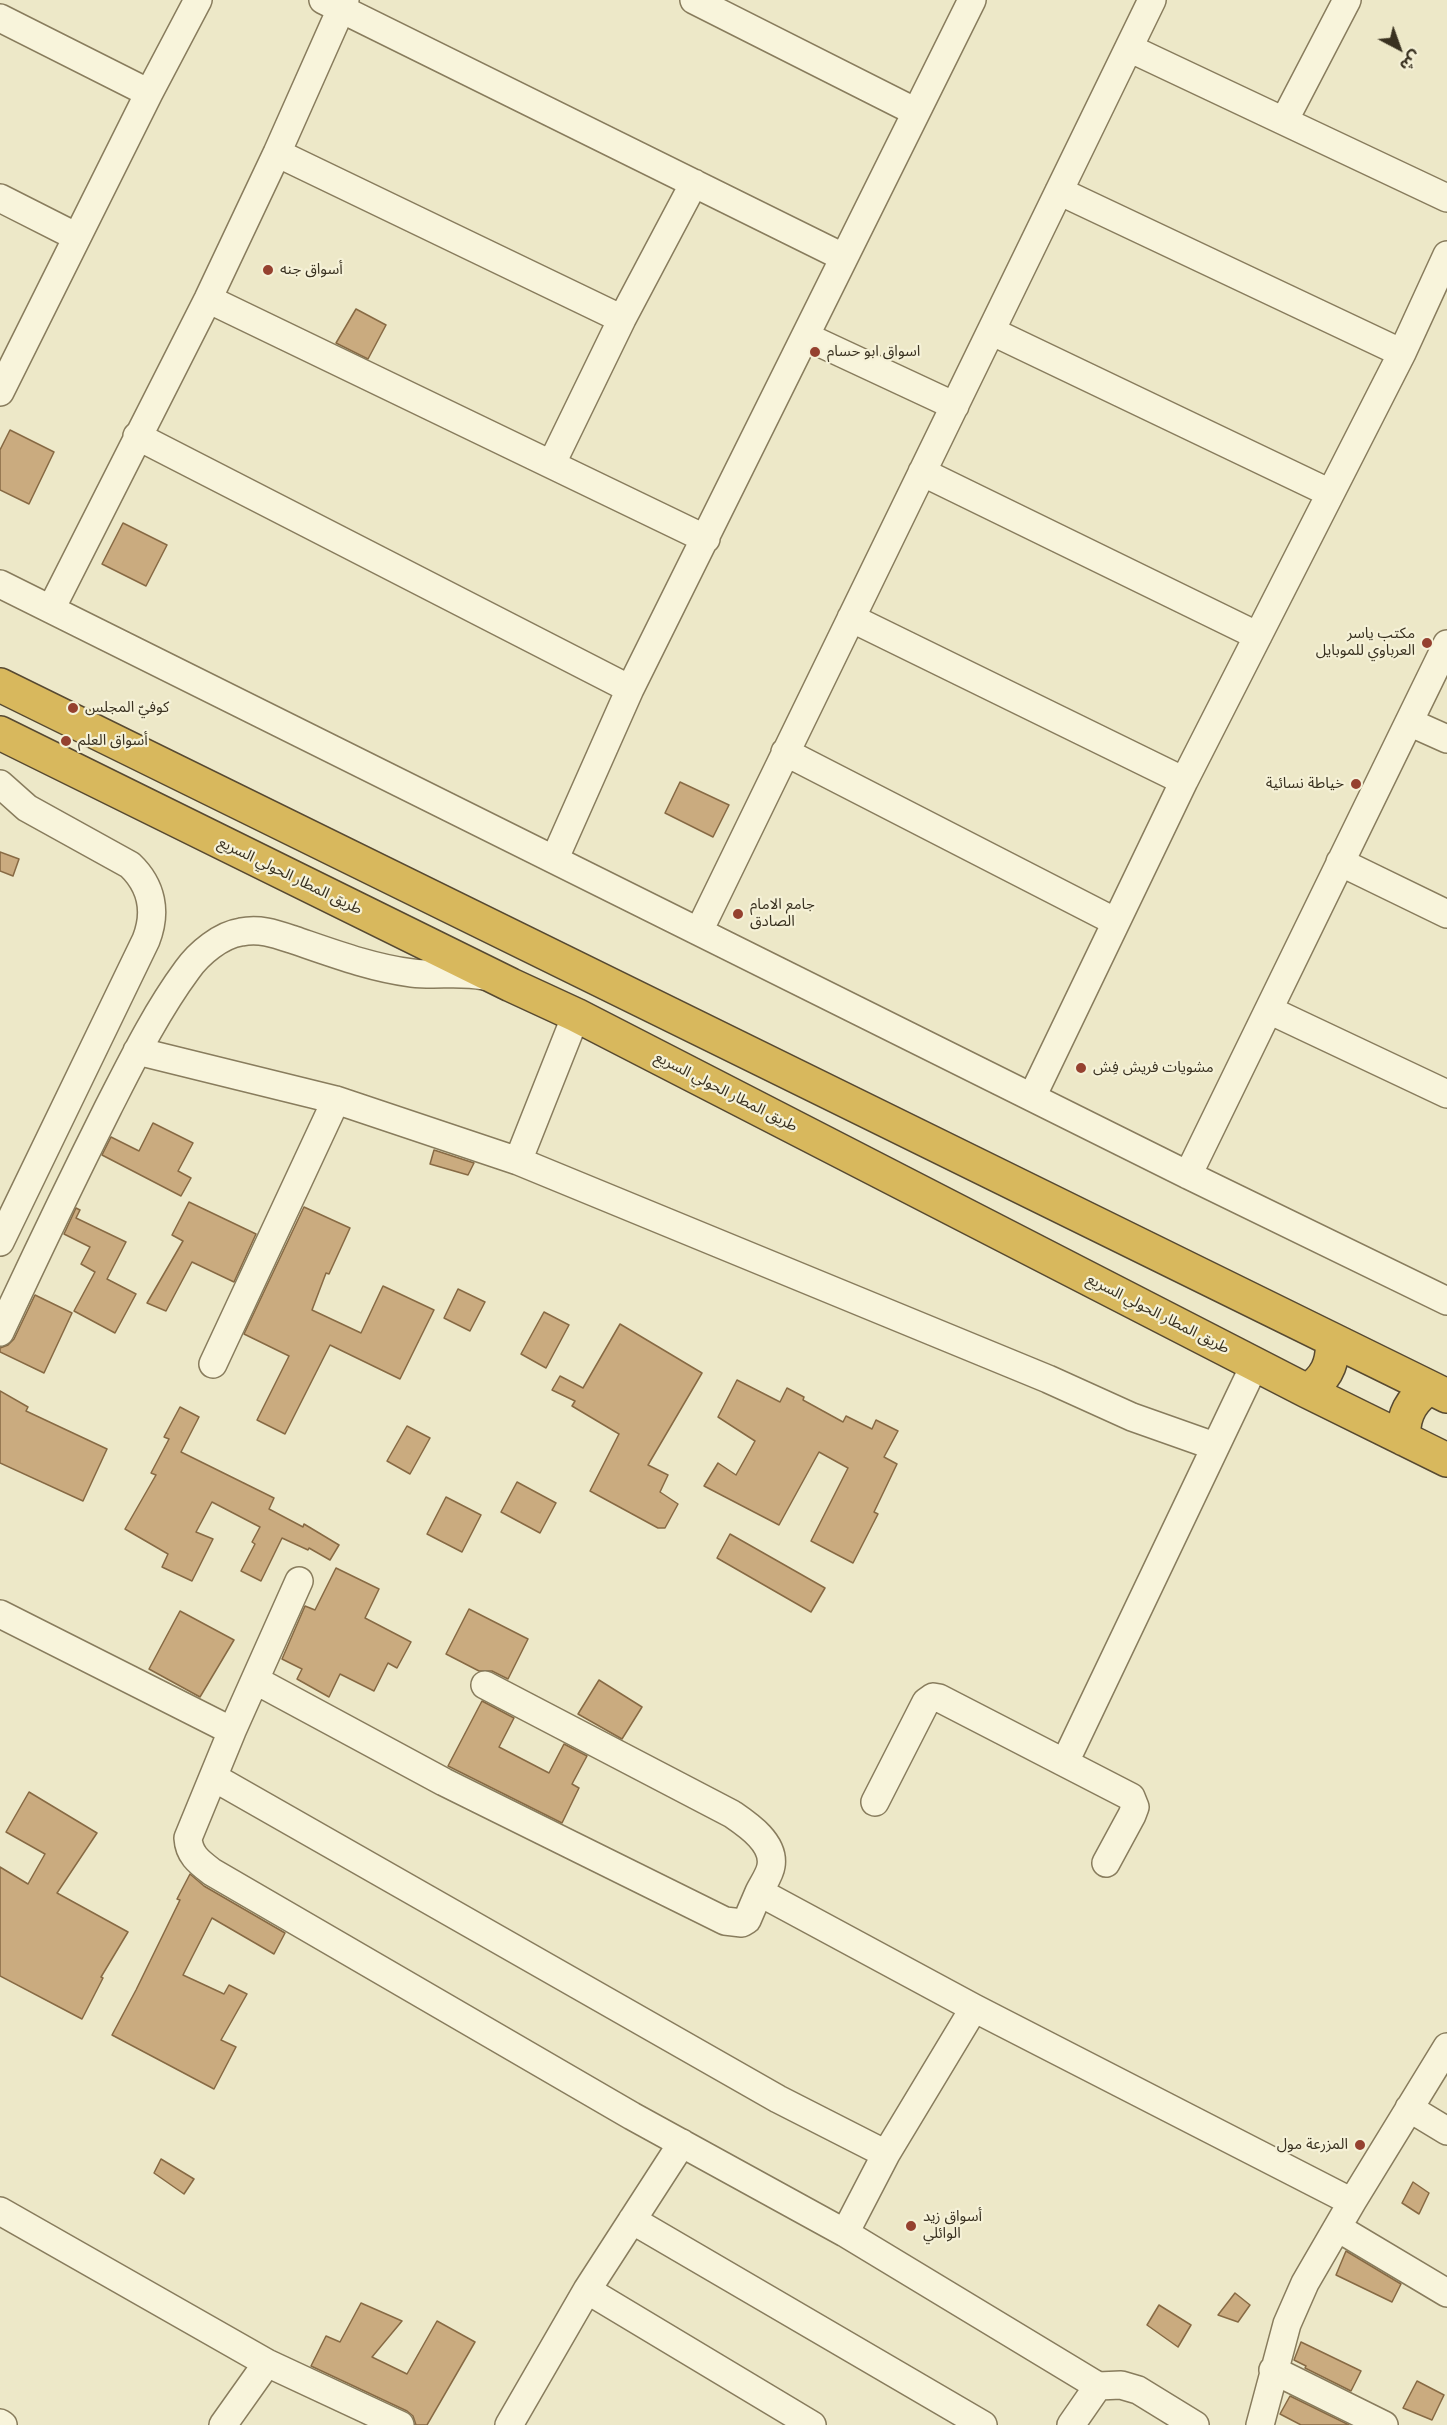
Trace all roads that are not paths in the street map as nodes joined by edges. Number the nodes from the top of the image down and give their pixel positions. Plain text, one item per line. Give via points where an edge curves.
1 (198, 0) edge
2 (694, 0) edge
3 (972, 0) edge
4 (1152, 0) edge
5 (1347, 0) edge
6 (336, 3) edge
7 (0, 18) edge
8 (1129, 48) junction
9 (149, 93) junction
10 (916, 112) junction
11 (1284, 121) junction
12 (277, 153) junction
13 (694, 183) junction
14 (1059, 191) junction
15 (0, 198) edge
16 (1447, 198) edge
17 (77, 237) junction
18 (1447, 255) edge
19 (843, 257) junction
20 (208, 299) junction
21 (622, 320) junction
22 (991, 331) junction
23 (807, 337) junction
24 (1402, 353) junction
25 (3, 379) edge
26 (955, 406) junction
27 (137, 436) junction
28 (552, 463) junction
29 (922, 472) junction
30 (1330, 493) junction
31 (706, 539) junction
32 (0, 584) edge
33 (51, 609) junction
34 (852, 618) junction
35 (1258, 636) junction
36 (1447, 644) edge
37 (0, 685) edge
38 (630, 689) junction
39 (1409, 722) junction
40 (0, 733) edge
41 (1447, 739) edge
42 (785, 752) junction
43 (1184, 781) junction
44 (0, 784) edge
45 (555, 858) junction
46 (1340, 862) junction
47 (1447, 914) edge
48 (1116, 922) junction
49 (699, 931) junction
50 (511, 985) junction
51 (1269, 1010) junction
52 (576, 1015) junction
53 (137, 1051) junction
54 (1447, 1094) edge
55 (1032, 1097) junction
56 (336, 1100) junction
57 (518, 1161) junction
58 (1188, 1175) junction
59 (0, 1242) edge
60 (1447, 1301) edge
61 (0, 1332) edge
62 (1332, 1340) junction
63 (213, 1364) dead end
64 (1255, 1364) junction
65 (1307, 1391) junction
66 (1439, 1392) edge
67 (1404, 1439) junction
68 (1215, 1446) junction
69 (1447, 1460) edge
70 (299, 1581) dead end
71 (0, 1614) edge
72 (255, 1680) junction
73 (485, 1685) dead end
74 (232, 1731) junction
75 (1065, 1762) junction
76 (213, 1777) junction
77 (875, 1802) dead end
78 (1106, 1863) dead end
79 (759, 1892) junction
80 (974, 2008) junction
81 (1447, 2047) edge
82 (1409, 2108) junction
83 (1447, 2132) edge
84 (682, 2143) junction
85 (886, 2154) junction
86 (1352, 2202) junction
87 (0, 2211) edge
88 (632, 2220) junction
89 (1338, 2228) junction
90 (845, 2233) junction
91 (587, 2290) junction
92 (1447, 2293) edge
93 (267, 2363) junction
94 (1273, 2370) junction
95 (1098, 2386) junction
96 (223, 2425) edge
97 (400, 2425) edge
98 (509, 2425) edge
99 (812, 2425) edge
100 (983, 2425) edge
101 (1071, 2425) edge
102 (1195, 2425) edge
103 (1260, 2425) edge
104 (1384, 2425) edge

1 - 9 street
2 - 10 street
3 - 10 street
4 - 8 street
5 - 11 street
6 - 12 street
6 - 13 street
7 - 9 street
8 - 11 street
8 - 14 street
9 - 17 street
10 - 19 street
11 - 16 street
12 - 20 street
12 - 21 street
13 - 19 street
13 - 21 street
14 - 22 street
14 - 24 street
15 - 17 street
17 - 25 street
18 - 24 street
19 - 23 street
20 - 27 street
20 - 28 street
21 - 28 street
22 - 26 street
22 - 30 street
23 - 26 street
23 - 31 street
24 - 30 street
26 - 29 street
27 - 33 street
27 - 38 street
28 - 31 street
29 - 34 street
29 - 35 street
30 - 35 street
31 - 38 street
32 - 33 street
33 - 45 street
34 - 42 street
34 - 43 street
35 - 43 street
36 - 39 street
37 - 62 highway
38 - 45 street
39 - 41 street
39 - 46 street
40 - 50 highway, طريق المطار الحولي السريع
42 - 48 street
42 - 49 street
43 - 48 street
44 - 59 street via 27,807 130,865 150,894 152,917 146,940
45 - 49 street
46 - 47 street
46 - 51 street
48 - 55 street
49 - 55 street
50 - 52 highway, طريق المطار الحولي السريع
50 - 53 street via 467,973 396,970 271,932 239,932 198,957
51 - 54 street
51 - 58 street
52 - 57 street
52 - 64 highway, طريق المطار الحولي السريع
53 - 56 street
53 - 61 street
55 - 58 street
56 - 57 street
56 - 63 street
57 - 68 street via 1132,1417
58 - 60 street
62 - 65 highway via 1328,1370
62 - 66 highway
64 - 65 highway, طريق المطار الحولي السريع
64 - 68 street
65 - 67 highway, طريق المطار الحولي السريع
66 - 67 highway via 1414,1400 1408,1409
67 - 69 highway, طريق المطار الحولي السريع
68 - 75 street
70 - 72 street
71 - 74 street
72 - 74 street
72 - 79 street via 444,1782 725,1921 747,1920
73 - 79 street via 750,1827 769,1852 771,1866
74 - 76 street
75 - 77 street via 933,1697 926,1702
75 - 78 street via 1125,1792 1134,1802 1132,1815
76 - 84 street via 188,1838 188,1849 212,1872
76 - 85 street via 768,2093
79 - 80 street
80 - 85 street
80 - 86 street
81 - 82 street
82 - 83 street
82 - 86 street
84 - 88 street
84 - 90 street
85 - 90 street
86 - 89 street
87 - 93 street
88 - 91 street
88 - 100 street
89 - 92 street
89 - 94 street via 1305,2283
90 - 95 street
91 - 98 street
91 - 99 street
93 - 96 street
93 - 97 street
94 - 103 street
94 - 104 street
95 - 101 street
95 - 102 street via 1121,2385 1138,2390

